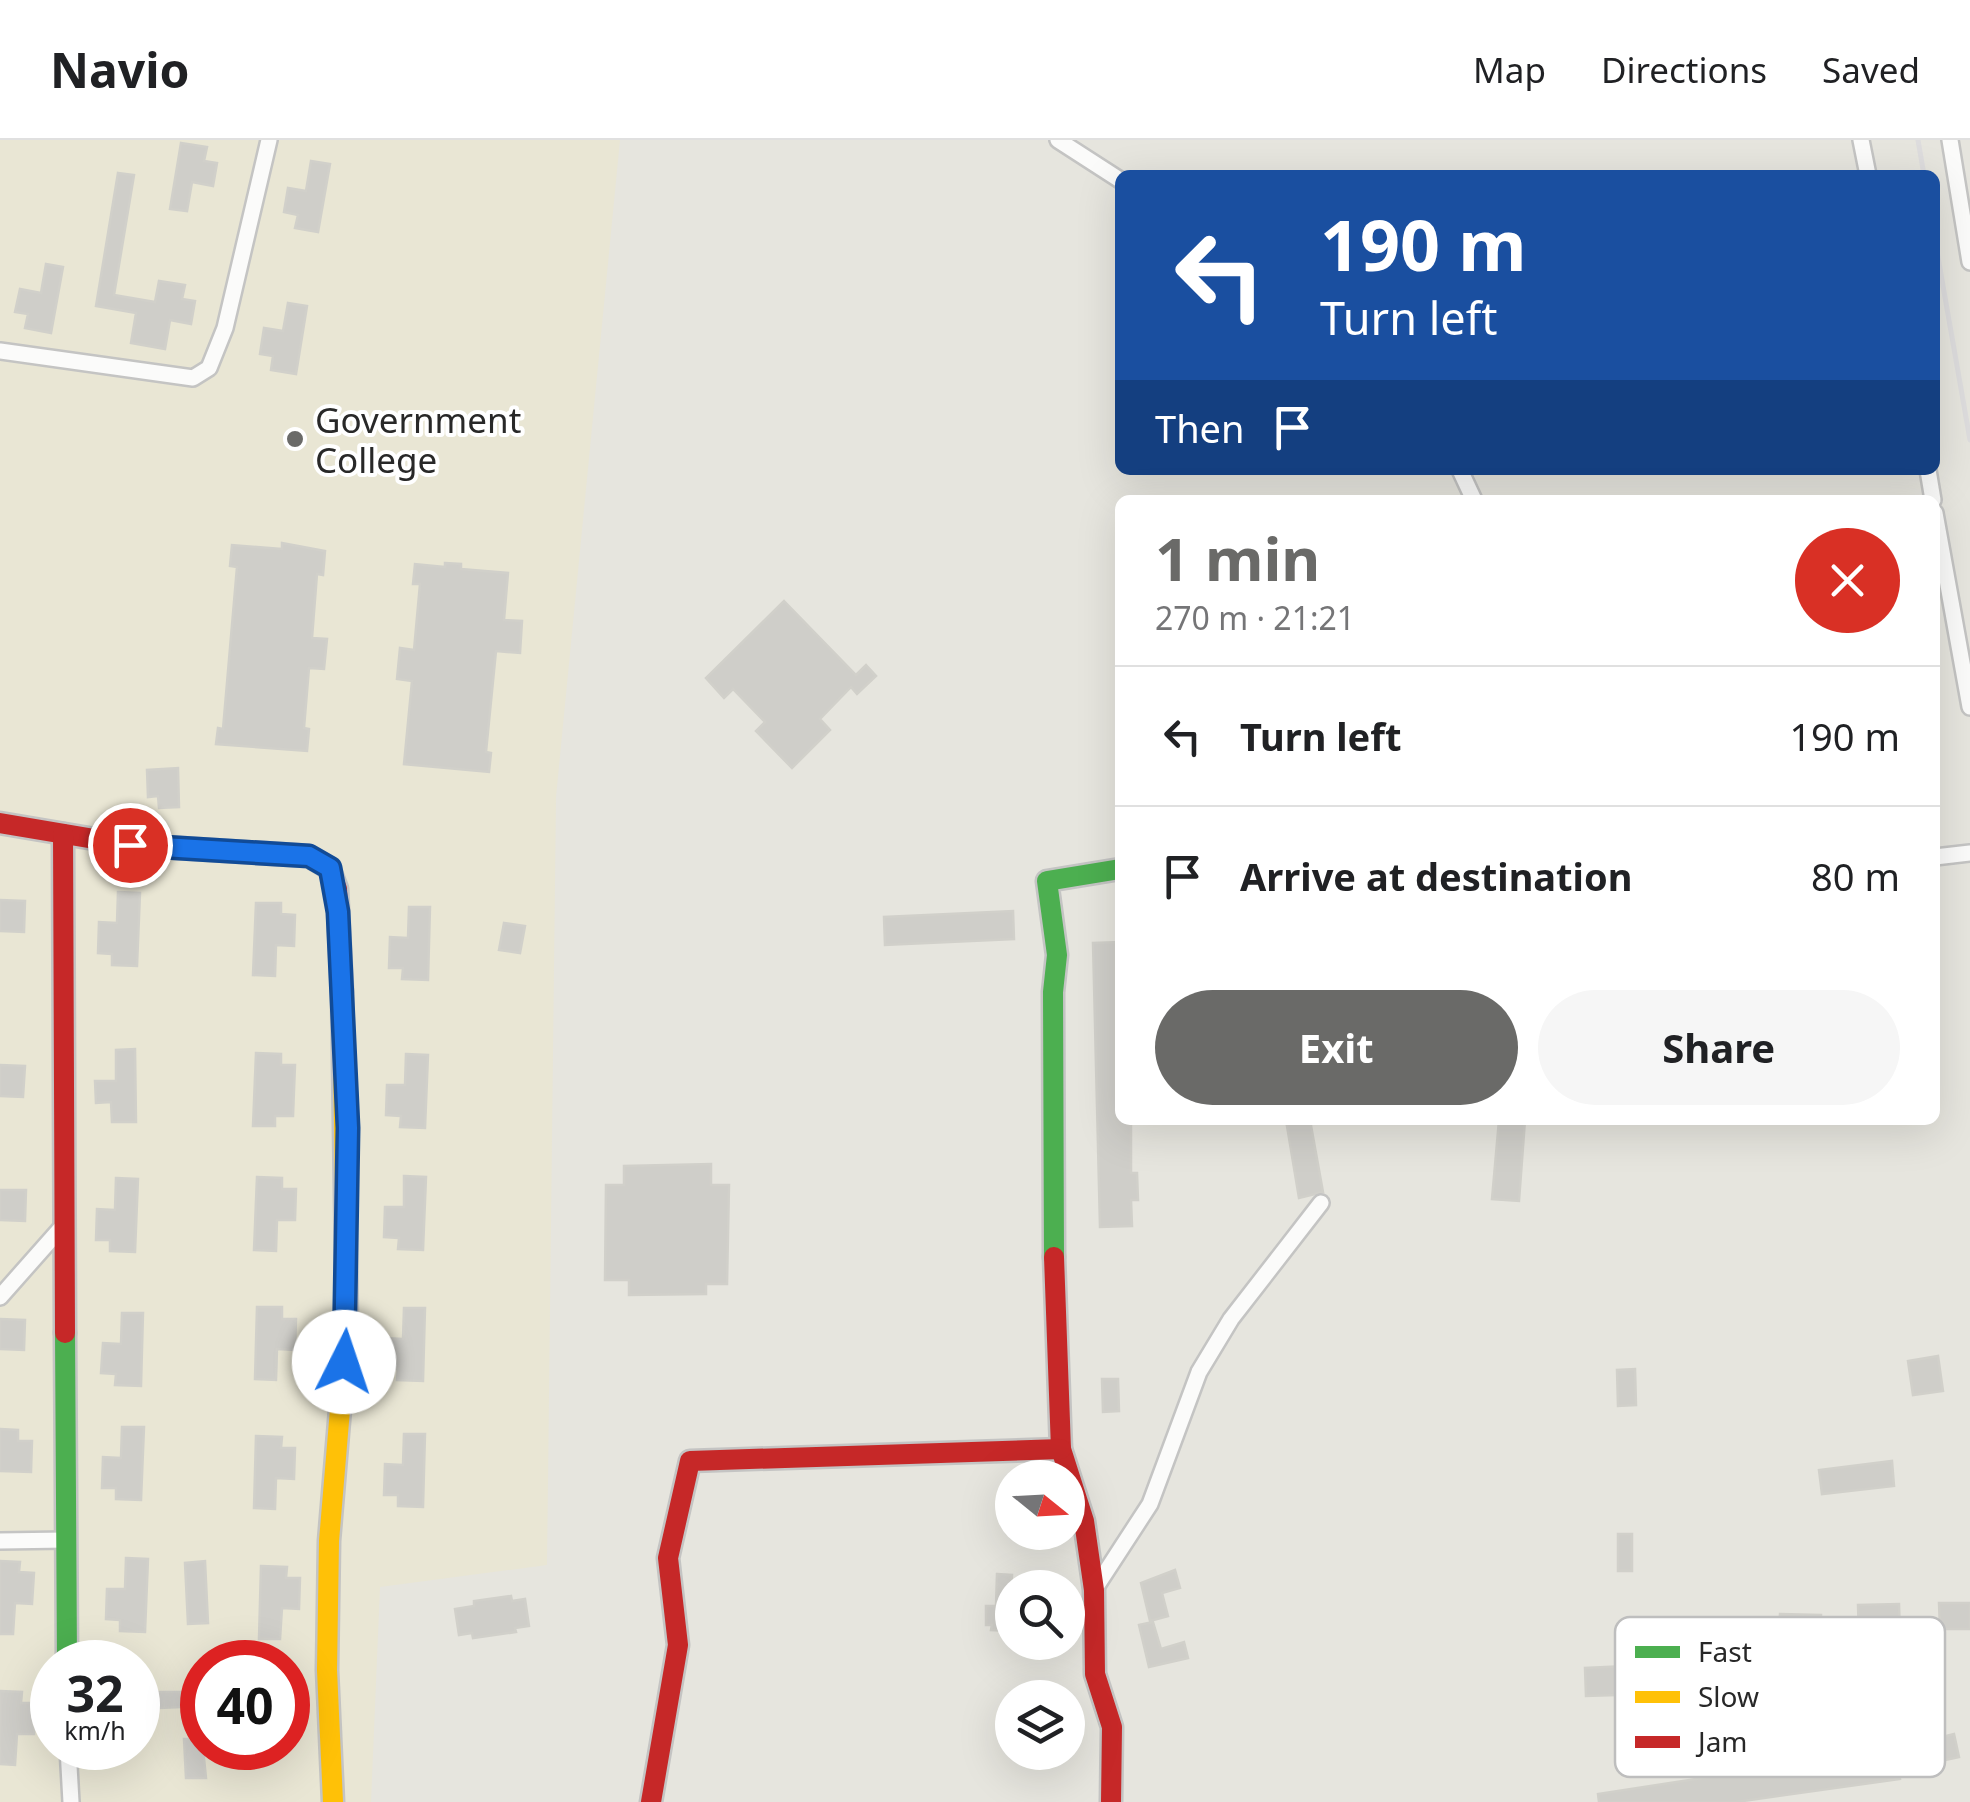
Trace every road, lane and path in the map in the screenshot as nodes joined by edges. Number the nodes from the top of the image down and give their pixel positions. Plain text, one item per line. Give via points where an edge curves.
1 (269, 140) edge
2 (1058, 140) edge
3 (1861, 140) edge
4 (1950, 140) edge
5 (1867, 170) edge
6 (1115, 177) edge
7 (1970, 262) edge
8 (0, 351) edge
9 (1940, 540) edge
10 (1970, 707) edge
11 (0, 823) edge
12 (63, 834) junction
13 (1970, 853) edge
14 (1940, 856) edge
15 (1115, 870) edge
16 (1321, 1202) dead end
17 (62, 1227) junction
18 (0, 1297) edge
19 (1062, 1450) junction
20 (0, 1540) edge
21 (66, 1540) junction
22 (1094, 1590) junction
23 (66, 1640) edge
24 (69, 1770) edge
25 (71, 1802) edge
26 (332, 1802) edge
27 (651, 1802) edge
28 (1112, 1802) edge

1 - 8 street via 225,328 209,368 192,378
2 - 6 street
3 - 5 street
4 - 7 street
9 - 10 street
11 - 12 street
12 - 17 street
12 - 26 street via 309,856 330,868 336,889 348,1128 347,1287 329,1540
13 - 14 street
15 - 19 street via 1047,881 1057,955 1053,1236
16 - 22 street via 1199,1372 1150,1504
17 - 18 street
17 - 21 street
19 - 22 street via 1084,1521
19 - 27 street via 690,1461 668,1558 678,1645
20 - 21 street
21 - 23 street
22 - 28 street via 1096,1674 1112,1727
24 - 25 street

